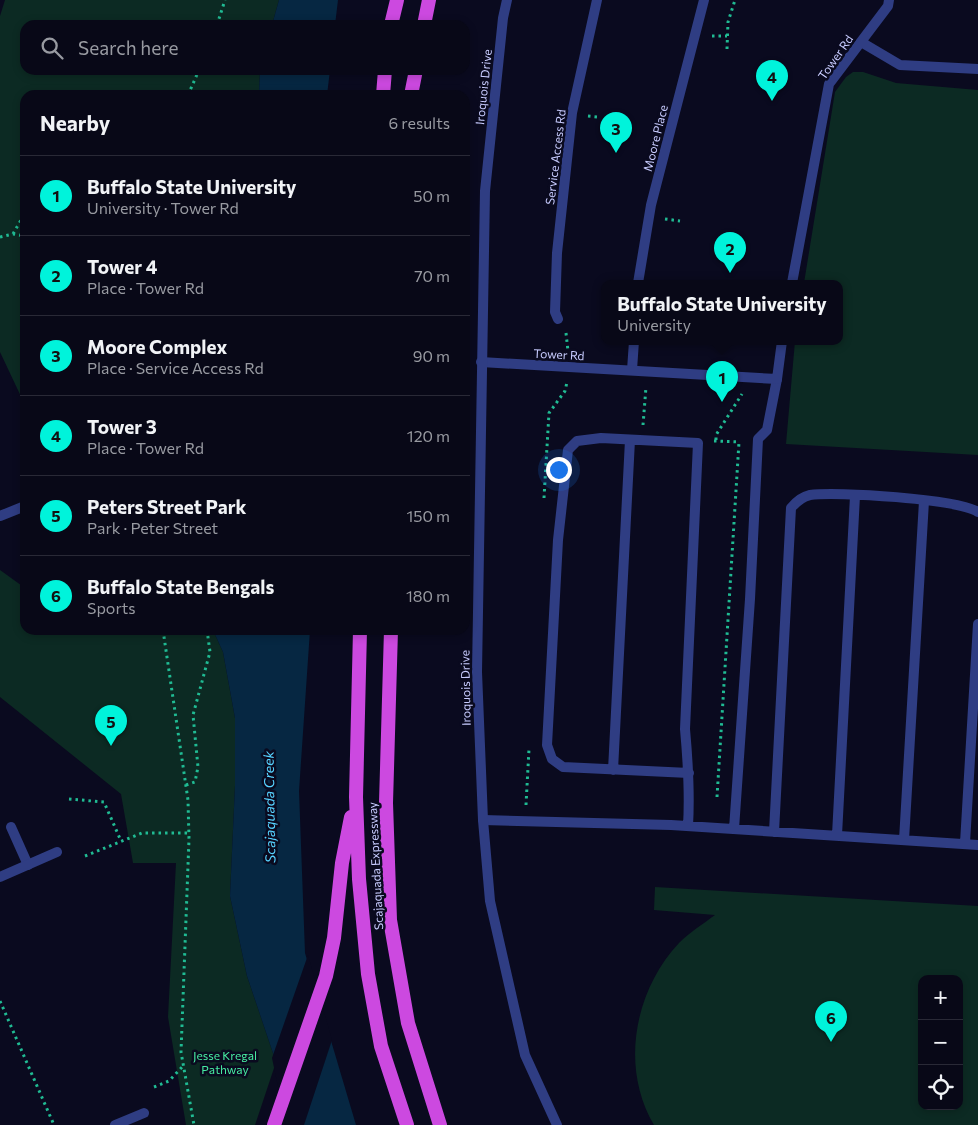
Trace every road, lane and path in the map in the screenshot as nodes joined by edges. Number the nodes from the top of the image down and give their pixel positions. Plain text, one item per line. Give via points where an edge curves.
1 (225, 0) edge
2 (396, 0) edge
3 (429, 0) edge
4 (507, 0) edge
5 (597, 0) edge
6 (704, 0) edge
7 (735, 0) edge
8 (890, 0) edge
9 (219, 20) edge
10 (392, 20) edge
11 (425, 20) edge
12 (707, 35) dead end
13 (727, 36) junction
14 (861, 42) junction
15 (726, 49) dead end
16 (978, 69) edge
17 (197, 75) edge
18 (385, 75) edge
19 (415, 75) edge
20 (190, 90) edge
21 (383, 90) edge
22 (412, 90) edge
23 (667, 219) dead end
24 (680, 221) dead end
25 (20, 222) edge
26 (13, 234) junction
27 (20, 235) edge
28 (0, 237) edge
29 (639, 280) edge
30 (793, 280) edge
31 (558, 319) joint
32 (634, 345) edge
33 (781, 345) edge
34 (568, 356) dead end
35 (481, 362) junction
36 (632, 370) junction
37 (777, 378) junction
38 (646, 386) dead end
39 (744, 392) dead end
40 (644, 413) dead end
41 (630, 440) junction
42 (732, 442) dead end
43 (739, 442) dead end
44 (855, 496) junction
45 (924, 501) junction
46 (20, 508) edge
47 (978, 512) edge
48 (0, 516) edge
49 (978, 624) edge
50 (164, 635) edge
51 (208, 635) edge
52 (360, 635) edge
53 (391, 635) edge
54 (613, 770) junction
55 (689, 773) junction
56 (186, 785) junction
57 (356, 797) junction
58 (717, 797) dead end
59 (69, 799) dead end
60 (482, 820) junction
61 (688, 826) junction
62 (11, 827) dead end
63 (734, 829) junction
64 (774, 832) junction
65 (189, 833) junction
66 (838, 836) junction
67 (904, 840) junction
68 (121, 842) junction
69 (965, 843) junction
70 (978, 845) edge
71 (57, 852) dead end
72 (86, 856) dead end
73 (28, 865) junction
74 (0, 877) edge
75 (0, 1000) edge
76 (184, 1065) junction
77 (154, 1087) dead end
78 (144, 1113) dead end
79 (54, 1125) edge
80 (115, 1125) edge
81 (194, 1125) edge
82 (274, 1125) edge
83 (407, 1125) edge
84 (440, 1125) edge
85 (556, 1125) edge

1 - 9 path
2 - 10 highway
3 - 11 highway
4 - 35 street, Iroquois Drive via 485,191
5 - 31 street, Service Access Rd via 572,113 558,253 555,312
6 - 29 street, Moore Place via 651,206
7 - 13 path
8 - 14 street, Tower Rd
12 - 13 path
13 - 15 path
14 - 16 street via 900,65
14 - 30 street, Tower Rd via 829,84
17 - 20 path
18 - 21 highway
19 - 22 highway
23 - 24 path
25 - 26 path
26 - 27 path
26 - 28 path
31 - 34 path via 567,337
32 - 36 street
33 - 37 street
35 - 36 street, Tower Rd
35 - 60 street, Iroquois Drive via 477,672
36 - 37 street, Tower Rd
37 - 63 street via 767,430 758,439
38 - 40 path
39 - 42 path via 716,435 715,441
41 - 54 street
41 - 54 street via 601,438 577,441 568,450 558,540 546,745 552,759 563,767
41 - 55 street via 698,443 685,729
43 - 58 path
44 - 45 street
44 - 64 street via 807,496 791,508
44 - 66 street
45 - 47 street via 970,507
45 - 67 street
46 - 48 street
49 - 69 street
50 - 56 path
51 - 56 path via 210,652 193,714 198,767 195,782
52 - 57 highway, Scajaquada Expressway
53 - 84 highway, Scajaquada Expressway via 386,803 390,920 408,1023
54 - 55 street
55 - 61 street
56 - 65 path
57 - 82 highway via 342,863 334,938 326,976
57 - 83 highway, Scajaquada Expressway via 359,879 368,974 380,1046
59 - 68 path via 104,802
60 - 61 street
60 - 85 street, Iroquois Drive via 490,901 522,1045
61 - 63 street
62 - 73 street
63 - 64 street
64 - 66 street
65 - 68 path via 142,833
65 - 76 path via 181,1052
66 - 67 street
67 - 69 street
68 - 72 path
69 - 70 street
71 - 73 street
73 - 74 street
75 - 79 path
76 - 77 path via 169,1081
76 - 81 path
78 - 80 street

